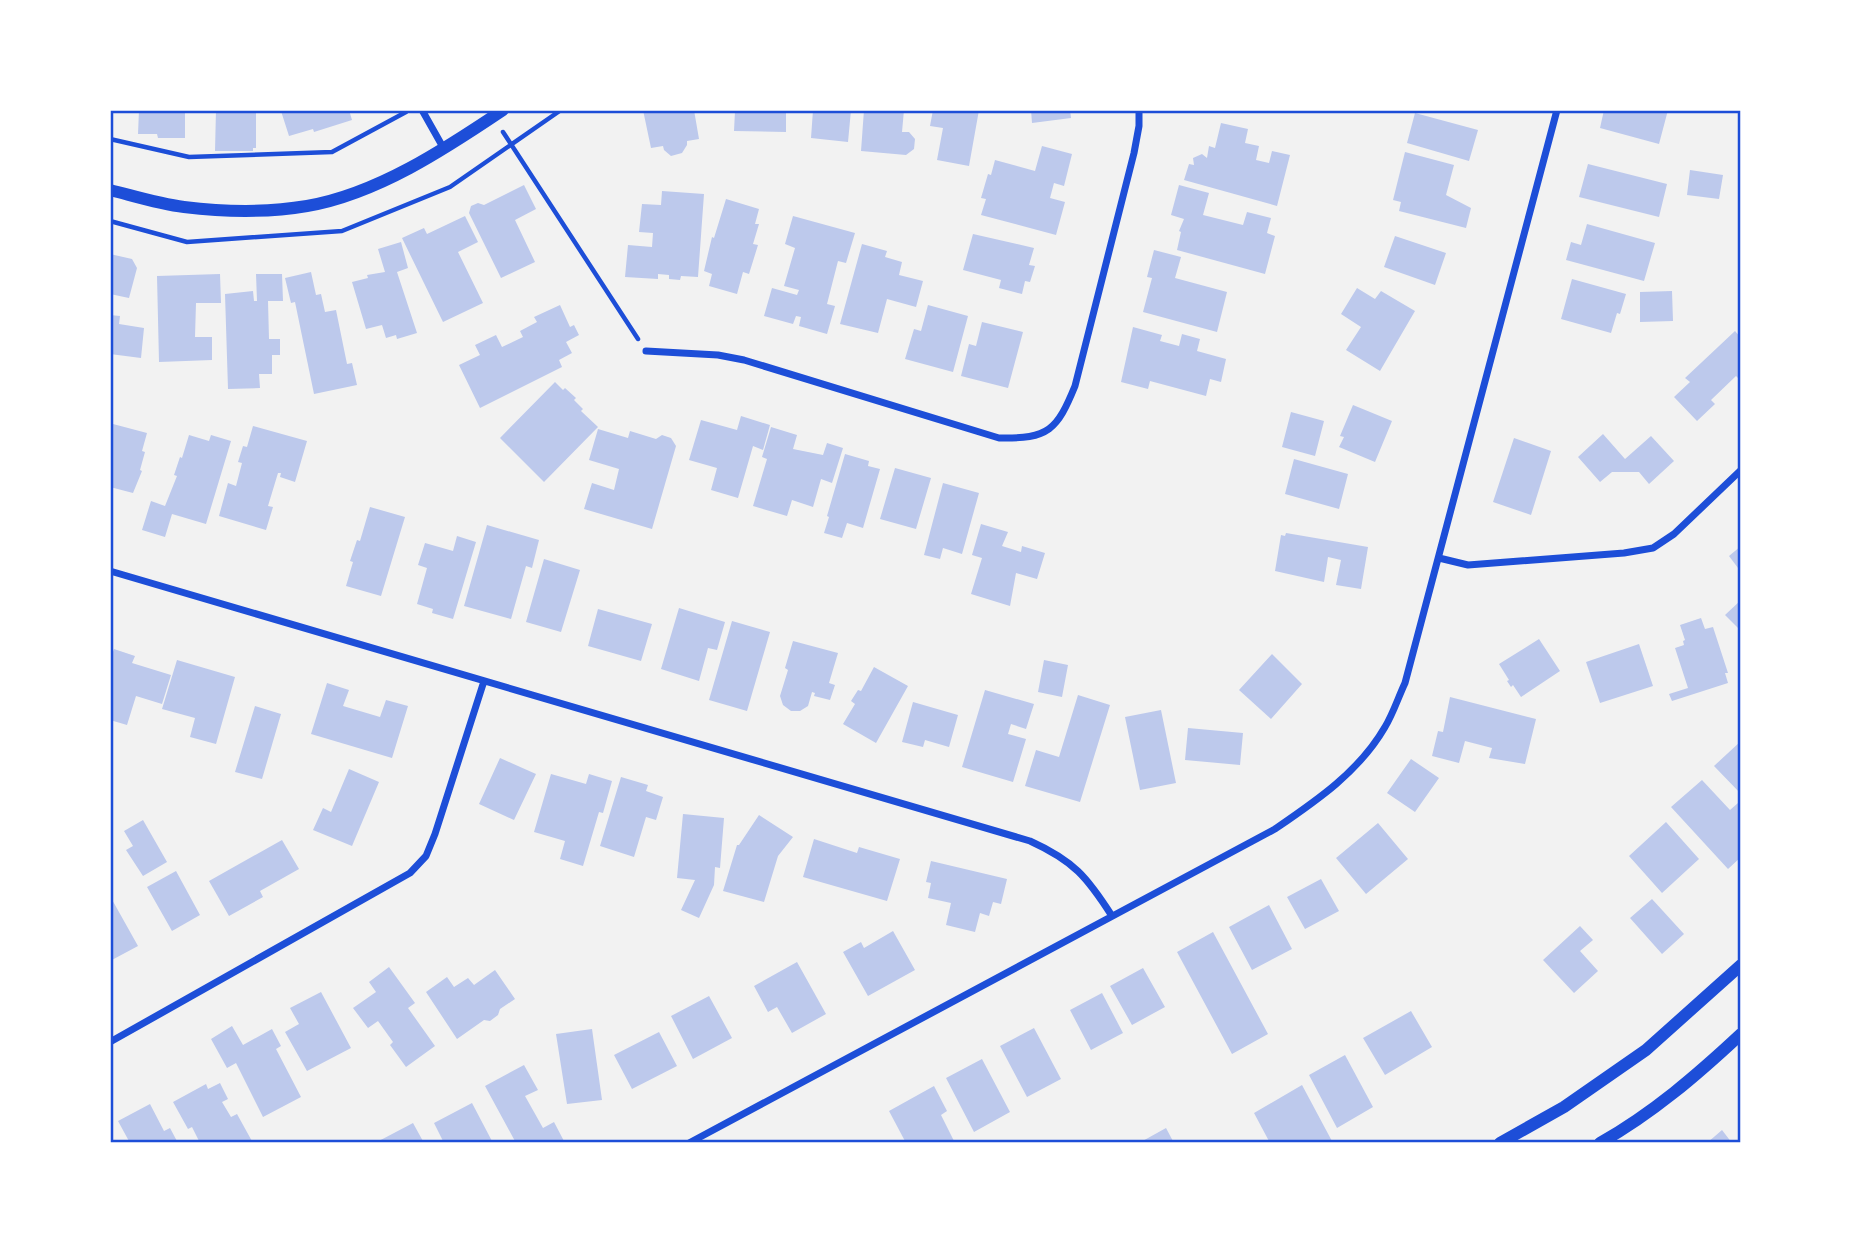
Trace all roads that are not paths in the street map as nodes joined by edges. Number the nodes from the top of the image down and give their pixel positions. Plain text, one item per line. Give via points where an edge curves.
1 (422, 110) edge
2 (1139, 110) edge
3 (1557, 110) edge
4 (498, 114) edge
5 (444, 149) junction
6 (110, 190) edge
7 (646, 351) road end
8 (1741, 470) edge
9 (1439, 558) junction
10 (110, 571) edge
11 (484, 681) junction
12 (1112, 916) junction
13 (1741, 965) edge
14 (1741, 1034) edge
15 (110, 1042) edge
16 (689, 1143) edge
17 (1500, 1143) edge
18 (1600, 1143) edge

1 - 5 street
2 - 7 street via 1134,153 1075,386 1059,422 1043,434 999,438 744,360
3 - 9 street
4 - 5 street
5 - 6 street via 412,168 309,206 225,211
8 - 9 street via 1653,548 1468,565
9 - 12 street via 1405,683 1385,728 1357,763 1325,794 1275,829
10 - 11 street
11 - 12 street via 1030,841 1058,853 1076,869
11 - 15 street via 435,834 426,856 410,873
12 - 16 street
13 - 17 street via 1646,1051 1564,1107
14 - 18 street via 1690,1082

